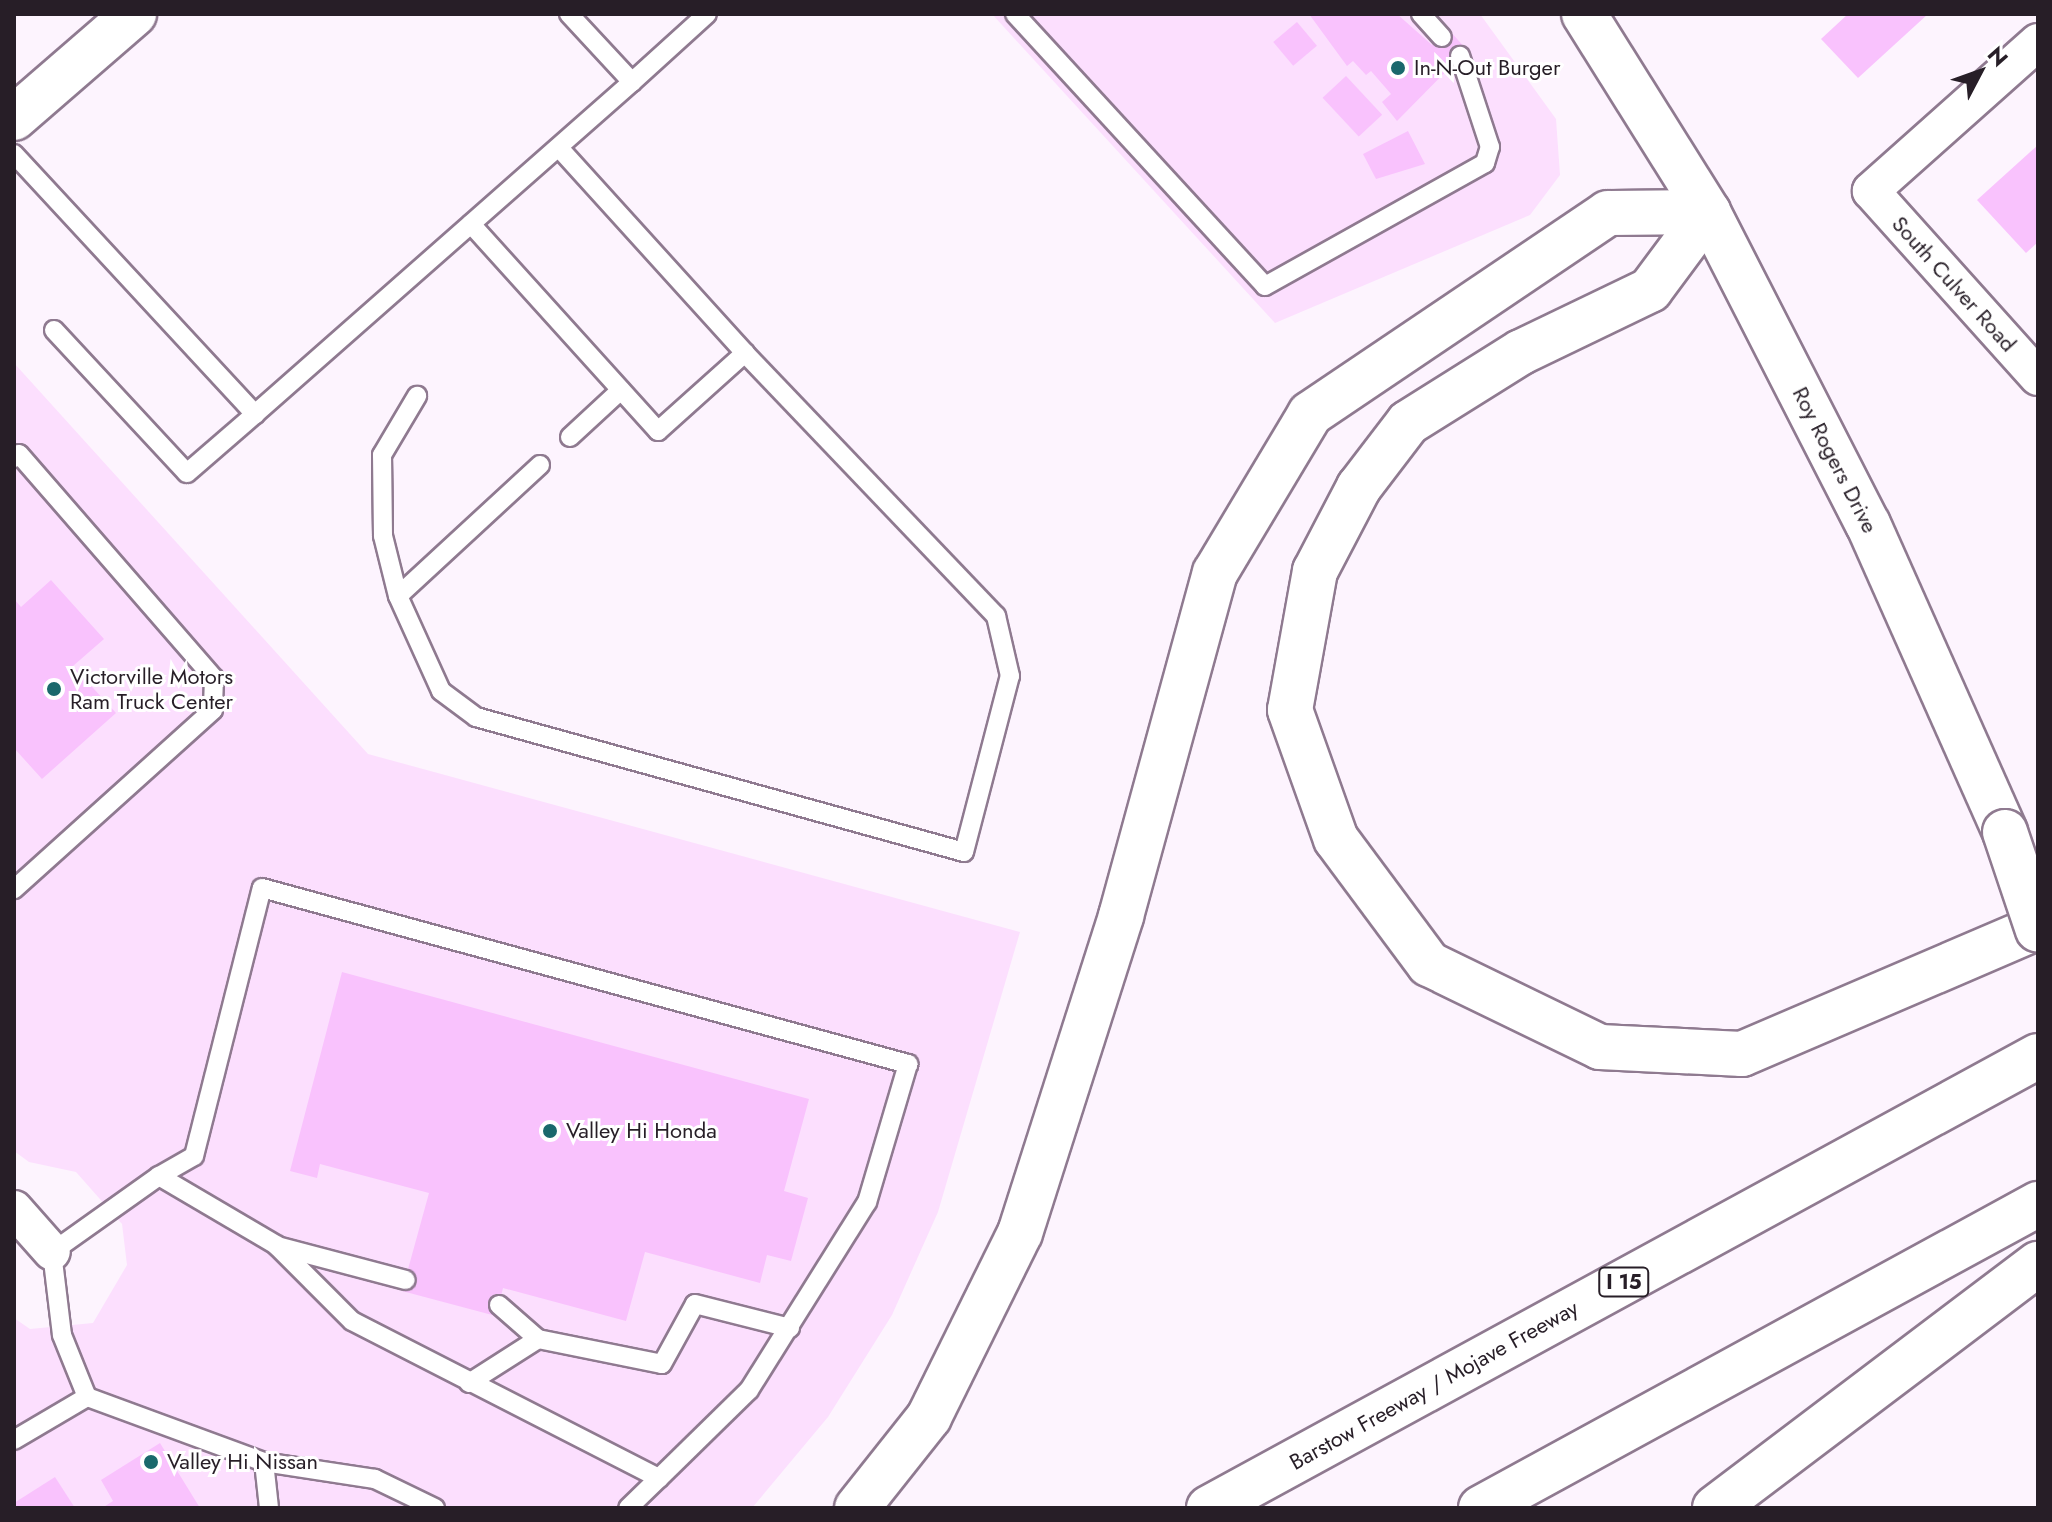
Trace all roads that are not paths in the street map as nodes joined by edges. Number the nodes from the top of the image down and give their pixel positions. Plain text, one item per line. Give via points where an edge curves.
1 (134, 14) edge
2 (569, 14) edge
3 (707, 14) edge
4 (1015, 14) edge
5 (1421, 14) edge
6 (1584, 14) edge
7 (1442, 37) dead end
8 (2038, 42) edge
9 (1460, 56) dead end
10 (632, 82) junction
11 (14, 118) edge
12 (559, 148) junction
13 (14, 154) edge
14 (1708, 212) junction
15 (471, 224) junction
16 (54, 330) dead end
17 (745, 353) junction
18 (2038, 377) edge
19 (621, 390) junction
20 (417, 396) dead end
21 (255, 414) junction
22 (570, 437) dead end
23 (14, 458) edge
24 (540, 465) dead end
25 (398, 596) junction
26 (14, 889) edge
27 (2038, 928) edge
28 (2038, 1056) edge
29 (159, 1176) junction
30 (2038, 1204) edge
31 (14, 1209) edge
32 (276, 1245) junction
33 (52, 1252) junction
34 (2038, 1264) edge
35 (406, 1280) dead end
36 (499, 1305) dead end
37 (790, 1328) junction
38 (538, 1339) junction
39 (469, 1383) junction
40 (87, 1397) junction
41 (14, 1440) edge
42 (264, 1462) junction
43 (659, 1478) junction
44 (269, 1508) edge
45 (435, 1508) edge
46 (628, 1508) edge
47 (857, 1508) edge
48 (1209, 1508) edge
49 (1481, 1508) edge
50 (1715, 1508) edge

1 - 11 main road
2 - 10 lane
3 - 10 lane
4 - 9 lane via 1265,286 1485,163 1490,147
5 - 7 lane
6 - 14 main road, Roy Rogers Drive
8 - 18 street, South Culver Road via 1871,191
10 - 12 lane
12 - 15 lane
12 - 17 lane
13 - 21 lane
14 - 27 main road, Roy Rogers Drive, bridge via 1868,524 2005,832
14 - 27 main road via 1650,290 1521,352 1408,423 1359,487 1315,571 1290,710 1336,839 1429,964 1600,1047 1742,1054
14 - 47 main road via 1608,213 1310,414 1215,573 1121,916 1020,1233 929,1417
15 - 19 lane
15 - 21 lane
16 - 21 lane via 187,473
17 - 19 lane via 658,431
17 - 25 lane via 996,616 1009,648 1010,676 964,852 476,717 441,691
19 - 22 lane
20 - 25 lane via 382,455 383,536
23 - 26 lane via 19,454 214,678 213,710
24 - 25 lane
28 - 48 main road, Barstow Freeway / Mojave Freeway / I 15
29 - 32 lane
29 - 33 lane
29 - 37 lane via 194,1156 262,888 908,1064 867,1202
30 - 49 main road
31 - 33 street
32 - 35 lane
32 - 39 lane via 352,1321
33 - 40 lane via 62,1335
34 - 50 main road
36 - 38 lane
37 - 38 lane via 695,1304 669,1356 652,1367
37 - 43 lane via 749,1390
38 - 39 lane
39 - 43 lane
40 - 41 lane
40 - 42 lane
42 - 44 lane
42 - 45 lane via 375,1479
43 - 46 lane

